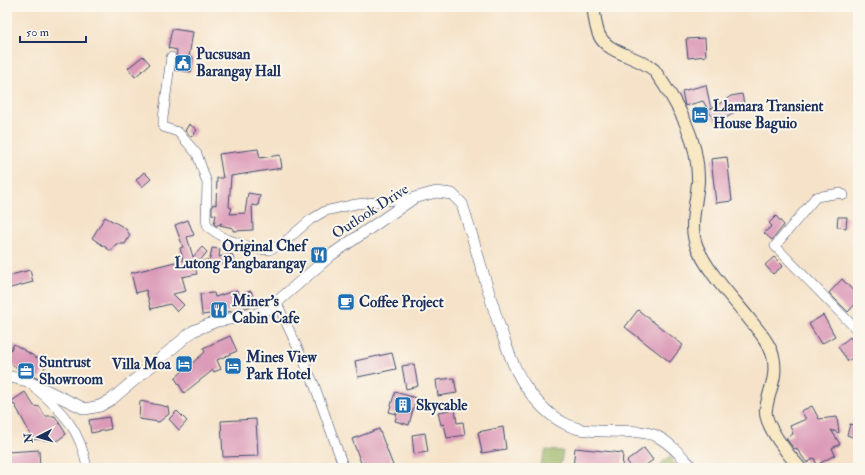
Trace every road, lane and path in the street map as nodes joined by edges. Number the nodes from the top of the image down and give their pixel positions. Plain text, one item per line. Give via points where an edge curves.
1 (593, 7) edge
2 (171, 57) dead end
3 (844, 195) dead end
4 (414, 198) junction
5 (277, 303) junction
6 (858, 331) edge
7 (7, 376) edge
8 (27, 381) junction
9 (87, 468) edge
10 (344, 468) edge
11 (693, 468) edge
12 (800, 468) edge

1 - 12 main road via 596,26 604,43 654,70 687,125 698,168 694,221 697,246 715,275 770,348 774,379 765,410 766,417 778,439
2 - 4 street via 163,126 178,132 197,154 207,183 206,221 214,232 256,249 269,250 281,245 310,220 325,212 356,204
3 - 6 street via 840,193 816,197 775,246
4 - 5 street, Outlook Drive via 331,255
4 - 11 street, Outlook Drive via 436,192 452,194 462,204 490,300 508,350 525,386 547,412 565,424 578,428 655,435 671,446
5 - 8 street, Outlook Drive via 254,315 217,321 193,331 112,399 92,409 85,409
5 - 10 street via 314,384
7 - 8 street, Outlook Drive
8 - 9 street via 51,401 73,427 80,439

